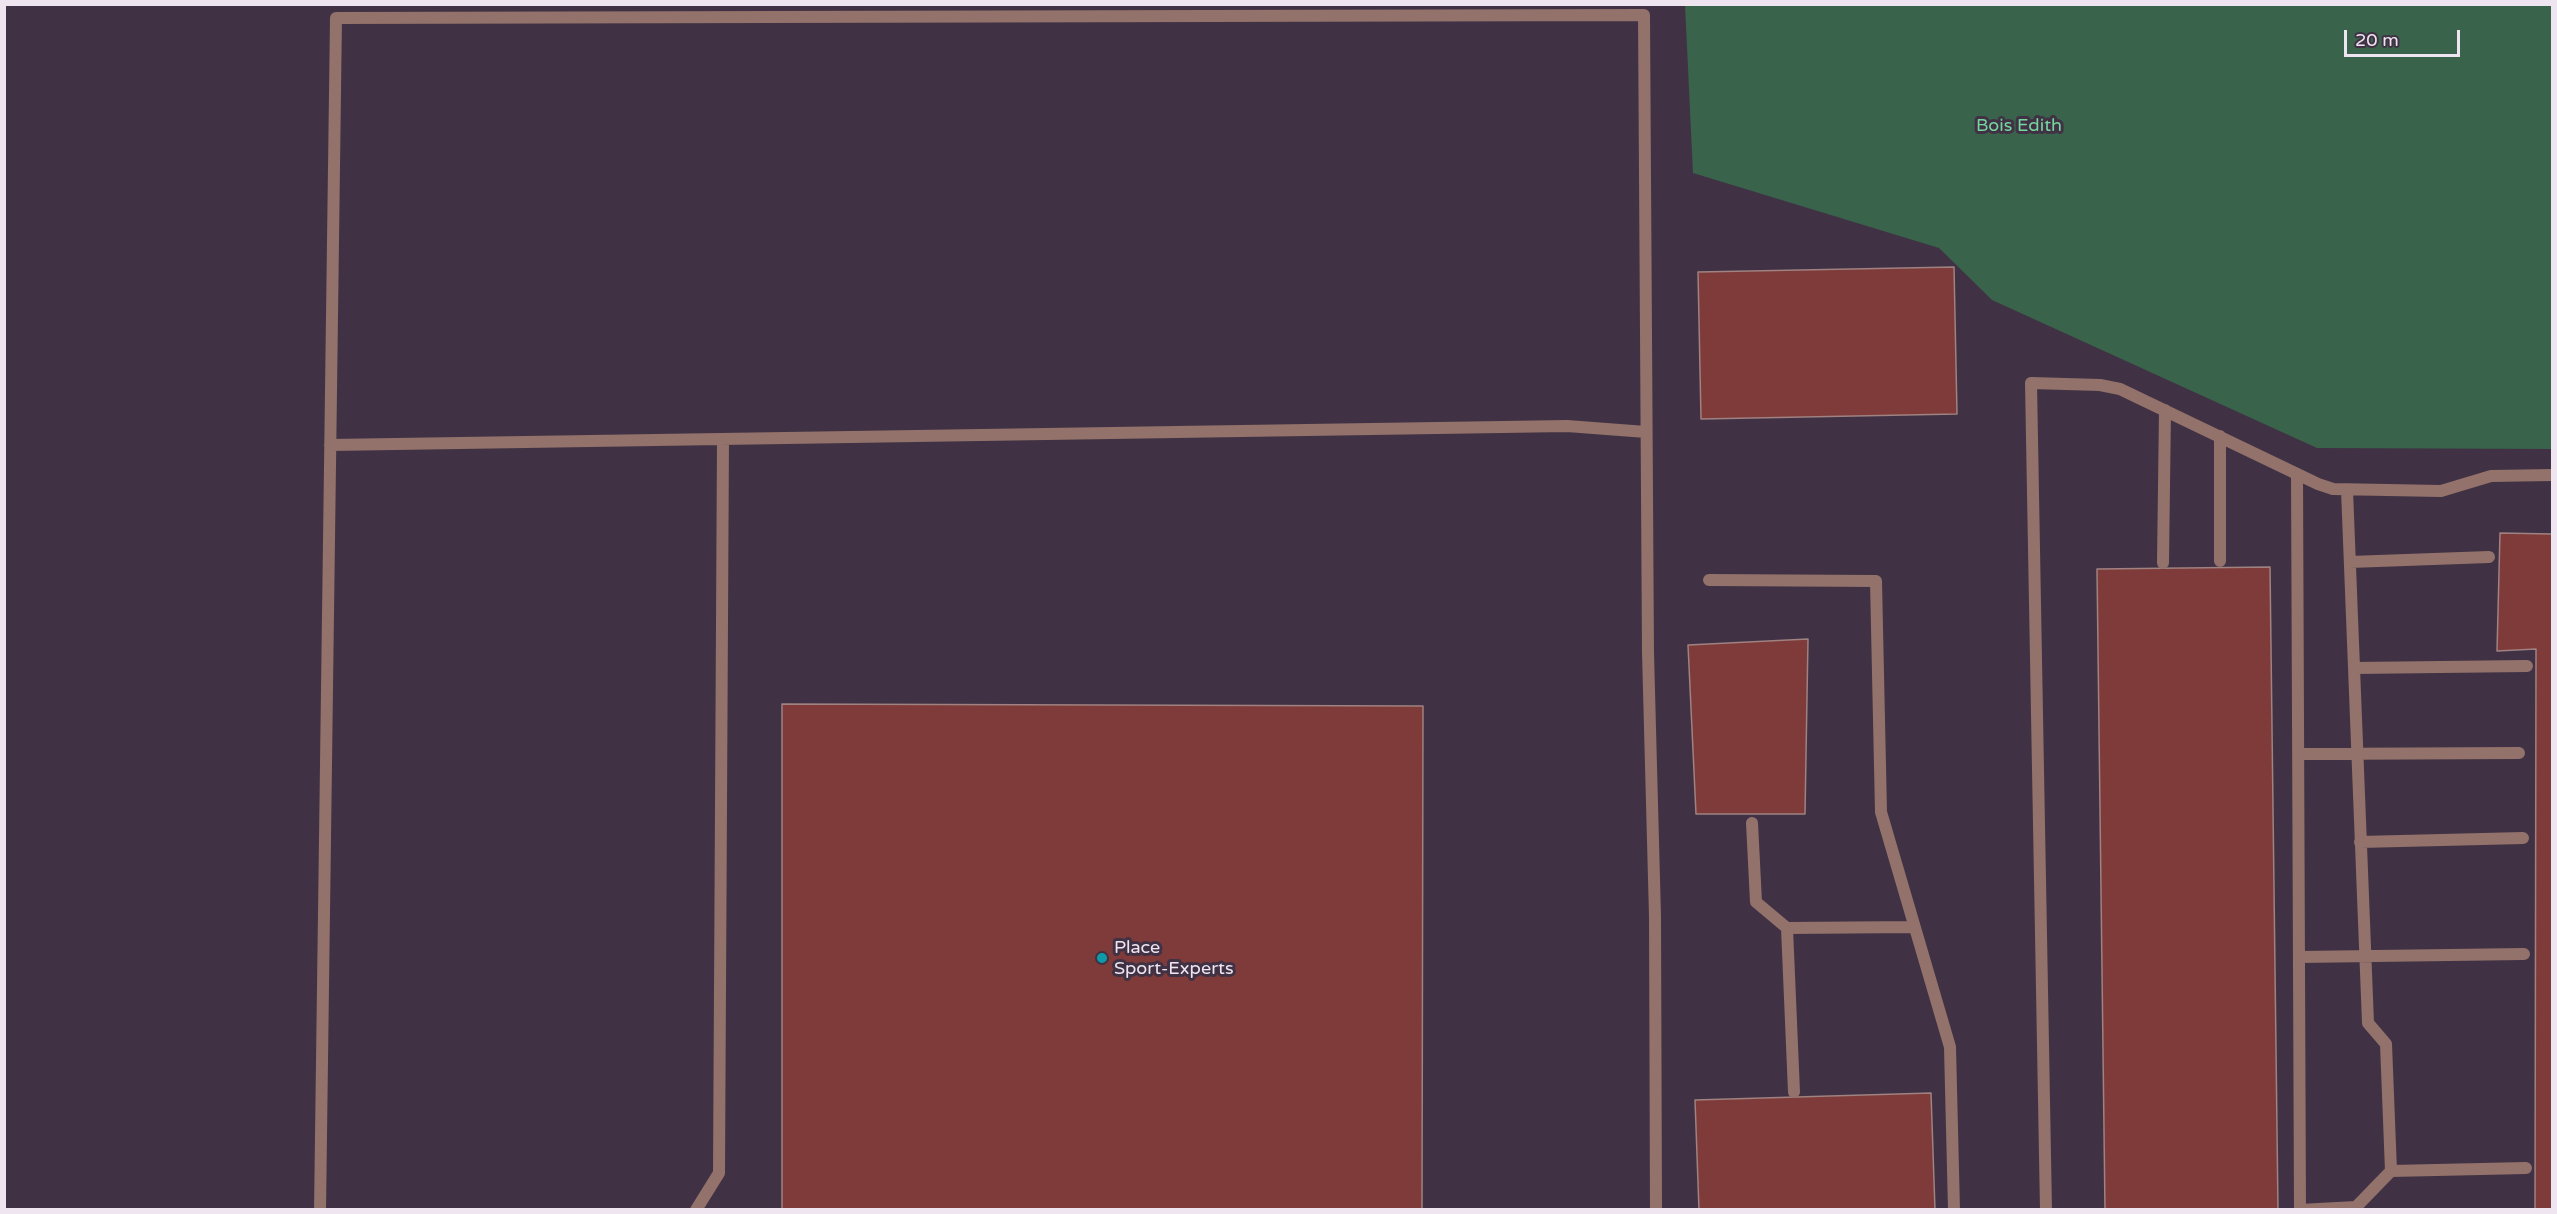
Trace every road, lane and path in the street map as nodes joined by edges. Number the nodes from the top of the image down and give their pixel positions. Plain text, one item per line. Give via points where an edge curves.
1 (2165, 410) junction
2 (1646, 432) junction
3 (2220, 436) junction
4 (723, 439) junction
5 (330, 445) junction
6 (2297, 474) junction
7 (2553, 475) edge
8 (2347, 490) junction
9 (2489, 557) dead end
10 (2220, 561) dead end
11 (2350, 562) junction
12 (2163, 563) dead end
13 (1709, 580) dead end
14 (2527, 666) dead end
15 (2354, 668) junction
16 (2519, 753) dead end
17 (2299, 754) junction
18 (2356, 754) junction
19 (1752, 823) dead end
20 (2523, 838) dead end
21 (2360, 842) junction
22 (1914, 927) junction
23 (1787, 928) junction
24 (2524, 954) dead end
25 (2300, 957) junction
26 (2365, 957) junction
27 (1794, 1092) dead end
28 (2526, 1168) dead end
29 (2391, 1171) junction
30 (2356, 1208) edge
31 (320, 1209) edge
32 (696, 1209) edge
33 (1656, 1209) edge
34 (1954, 1209) edge
35 (2046, 1209) edge
36 (2300, 1209) edge

1 - 3 lane
1 - 12 lane
1 - 35 lane via 2120,389 2031,382
2 - 4 lane via 1567,426
2 - 5 lane via 1644,15 336,18
2 - 33 lane
3 - 6 lane
3 - 10 lane
4 - 5 lane
4 - 32 lane via 719,1173
5 - 31 lane
6 - 8 lane via 2326,487
6 - 17 lane
7 - 8 lane via 2491,476 2441,491
8 - 11 lane
9 - 11 lane
11 - 15 lane
13 - 22 lane via 1876,581 1881,812
14 - 15 lane
15 - 18 lane
16 - 18 lane
17 - 18 lane
17 - 25 lane
18 - 21 lane
19 - 23 lane via 1756,902
20 - 21 lane
21 - 26 lane
22 - 23 lane
22 - 34 lane via 1950,1047
23 - 27 lane
24 - 26 lane
25 - 26 lane
25 - 36 lane
26 - 29 lane via 2368,1023 2386,1044
28 - 29 lane
29 - 30 lane
30 - 36 lane

